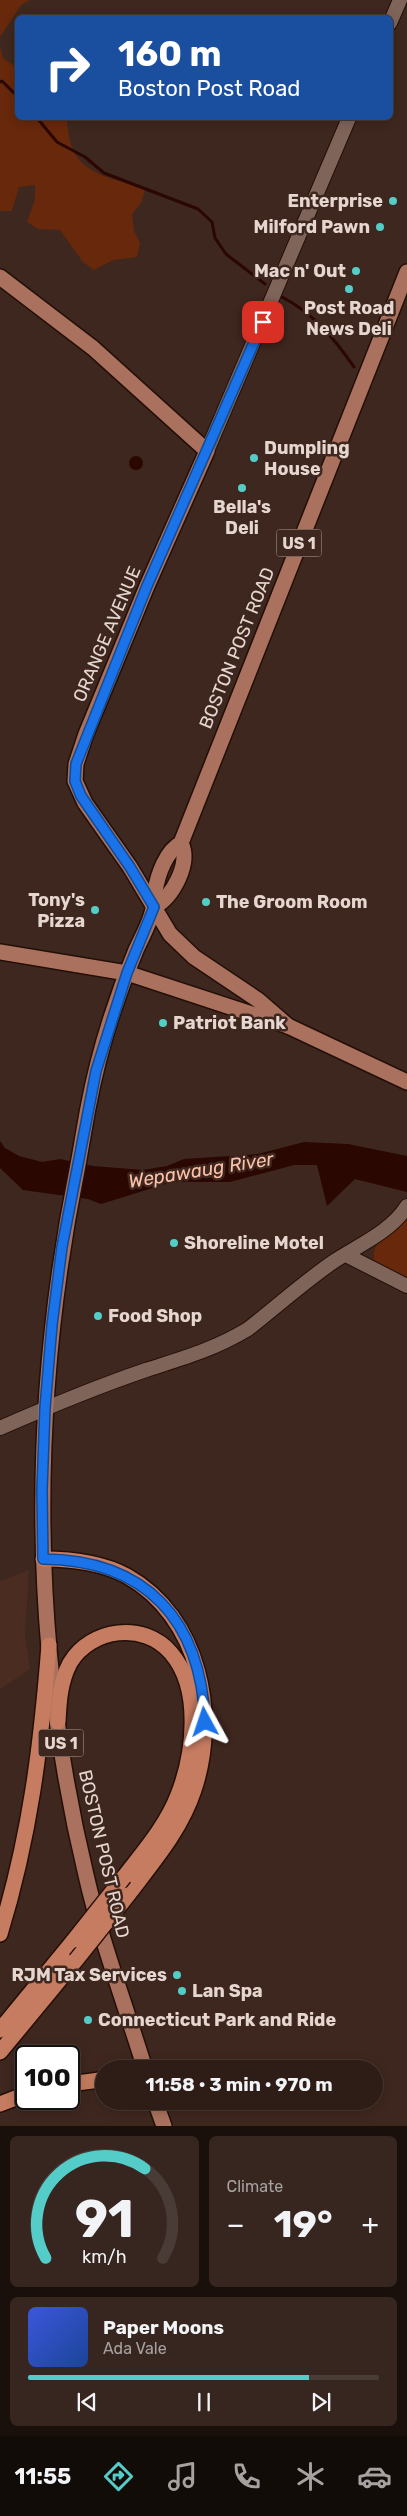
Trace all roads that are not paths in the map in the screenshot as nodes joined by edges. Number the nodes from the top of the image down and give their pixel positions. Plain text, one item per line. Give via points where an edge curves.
1 (400, 0) edge
2 (393, 16) edge
3 (349, 120) edge
4 (407, 272) edge
5 (0, 277) edge
6 (207, 451) junction
7 (154, 907) junction
8 (0, 952) edge
9 (127, 973) junction
10 (288, 1026) junction
11 (407, 1082) edge
12 (407, 1206) edge
13 (346, 1255) junction
14 (407, 1286) edge
15 (45, 1408) junction
16 (0, 1428) edge
17 (43, 1559) junction
18 (49, 1645) junction
19 (58, 1722) junction
20 (0, 1934) edge
21 (22, 2015) junction
22 (0, 2030) edge
23 (0, 2052) edge
24 (142, 2060) edge
25 (95, 2082) edge
26 (80, 2083) edge
27 (15, 2098) edge
28 (0, 2104) edge
29 (157, 2110) edge
30 (164, 2126) edge

1 - 2 street
3 - 6 street
4 - 7 main road, BOSTON POST ROAD / US 1 via 181,843 168,855 156,886
5 - 6 main road via 93,348
6 - 7 main road, ORANGE AVENUE via 80,748 75,770 81,796
7 - 9 main road, BOSTON POST ROAD / US 1
7 - 10 main road, ORANGE AVENUE via 170,934 194,957 258,1000
8 - 9 main road
9 - 10 main road
9 - 15 main road, BOSTON POST ROAD / US 1 via 96,1071 69,1206 52,1320
10 - 11 main road
12 - 13 street via 385,1228
13 - 14 street
13 - 15 street via 232,1338 196,1356 146,1370
15 - 16 street
15 - 17 main road, BOSTON POST ROAD / US 1
17 - 18 main road, BOSTON POST ROAD / US 1
17 - 21 highway, bridge via 91,1563 126,1576 157,1598 178,1623 198,1673 205,1733 200,1772 178,1826 76,1960
18 - 19 main road, BOSTON POST ROAD / US 1
18 - 20 highway via 38,1771 21,1856
19 - 21 highway, bridge via 61,1687 71,1662 87,1644 98,1638 123,1632 137,1634 161,1644 178,1663 191,1714 186,1768 178,1796 164,1824 74,1940
19 - 24 main road, BOSTON POST ROAD / US 1 via 86,1877
21 - 22 highway
21 - 23 highway
25 - 26 highway
27 - 28 highway
29 - 30 main road

